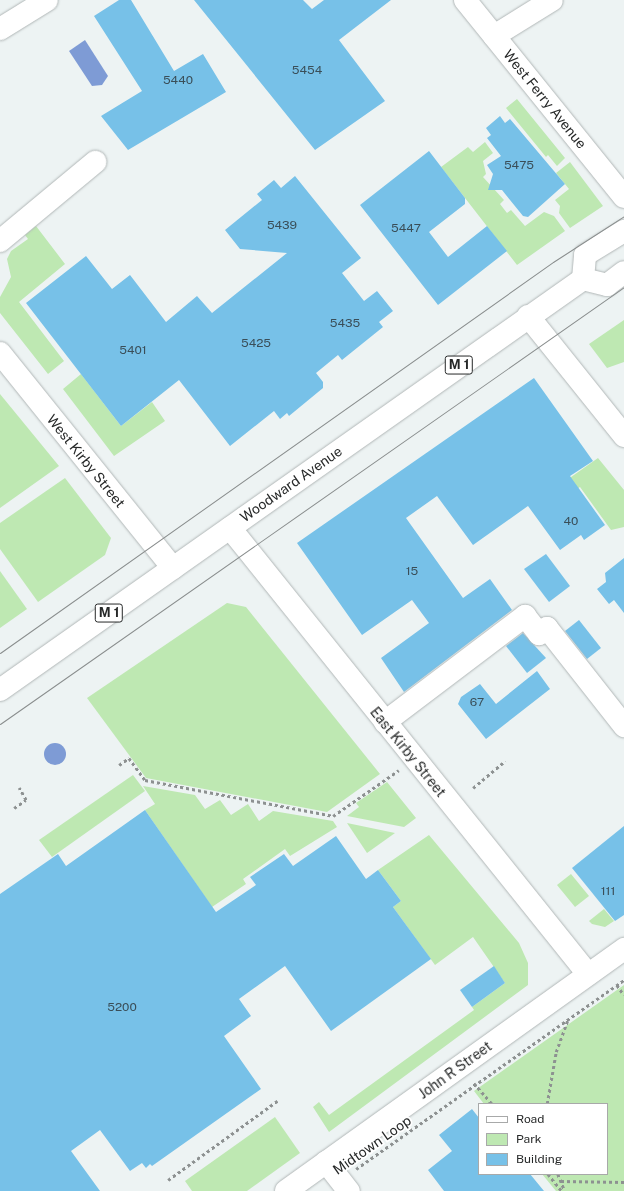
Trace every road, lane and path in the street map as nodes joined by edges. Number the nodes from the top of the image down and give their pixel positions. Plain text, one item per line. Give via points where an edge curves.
1 (47, 0) edge
2 (466, 0) edge
3 (552, 0) edge
4 (0, 29) edge
5 (494, 36) junction
6 (95, 162) dead end
7 (624, 198) edge
8 (624, 231) edge
9 (0, 241) edge
10 (624, 272) edge
11 (583, 279) junction
12 (528, 316) junction
13 (0, 353) edge
14 (624, 436) edge
15 (230, 528) junction
16 (173, 568) junction
17 (0, 690) edge
18 (385, 722) junction
19 (624, 726) edge
20 (414, 759) junction
21 (505, 760) dead end
22 (119, 765) dead end
23 (19, 788) dead end
24 (473, 788) dead end
25 (14, 808) dead end
26 (624, 949) edge
27 (588, 974) junction
28 (624, 980) edge
29 (617, 986) junction
30 (624, 995) edge
31 (568, 1019) junction
32 (472, 1079) dead end
33 (475, 1084) junction
34 (277, 1101) dead end
35 (491, 1103) edge
36 (547, 1103) edge
37 (326, 1162) junction
38 (549, 1175) edge
39 (558, 1175) edge
40 (168, 1180) dead end
41 (561, 1181) junction
42 (624, 1182) edge
43 (345, 1185) edge
44 (286, 1191) edge
45 (562, 1191) edge
46 (565, 1191) edge

1 - 4 street
2 - 5 street, West Ferry Avenue
3 - 5 street
5 - 7 street, West Ferry Avenue
6 - 9 street
8 - 11 street via 585,254
10 - 11 street via 607,285
11 - 12 street, Woodward Avenue / M 1
12 - 14 street
12 - 15 street, Woodward Avenue / M 1
13 - 16 street, West Kirby Street
15 - 16 street, Woodward Avenue / M 1
15 - 18 street, East Kirby Street
16 - 17 street, Woodward Avenue / M 1
18 - 19 street via 525,616 539,634 546,628
18 - 20 street, East Kirby Street
20 - 22 path via 333,816 145,780 129,758
20 - 27 street, East Kirby Street
21 - 24 path
23 - 25 path via 26,800
26 - 27 street, John R Street
27 - 37 street, John R Street
28 - 29 path, Midtown Loop
29 - 30 path
29 - 31 path, Midtown Loop
31 - 33 path, Midtown Loop
31 - 36 path via 556,1052
32 - 33 path
33 - 35 path
33 - 43 path, Midtown Loop
34 - 40 path
37 - 43 street
37 - 44 street, John R Street
38 - 45 path
39 - 41 path
41 - 42 path
41 - 46 path

